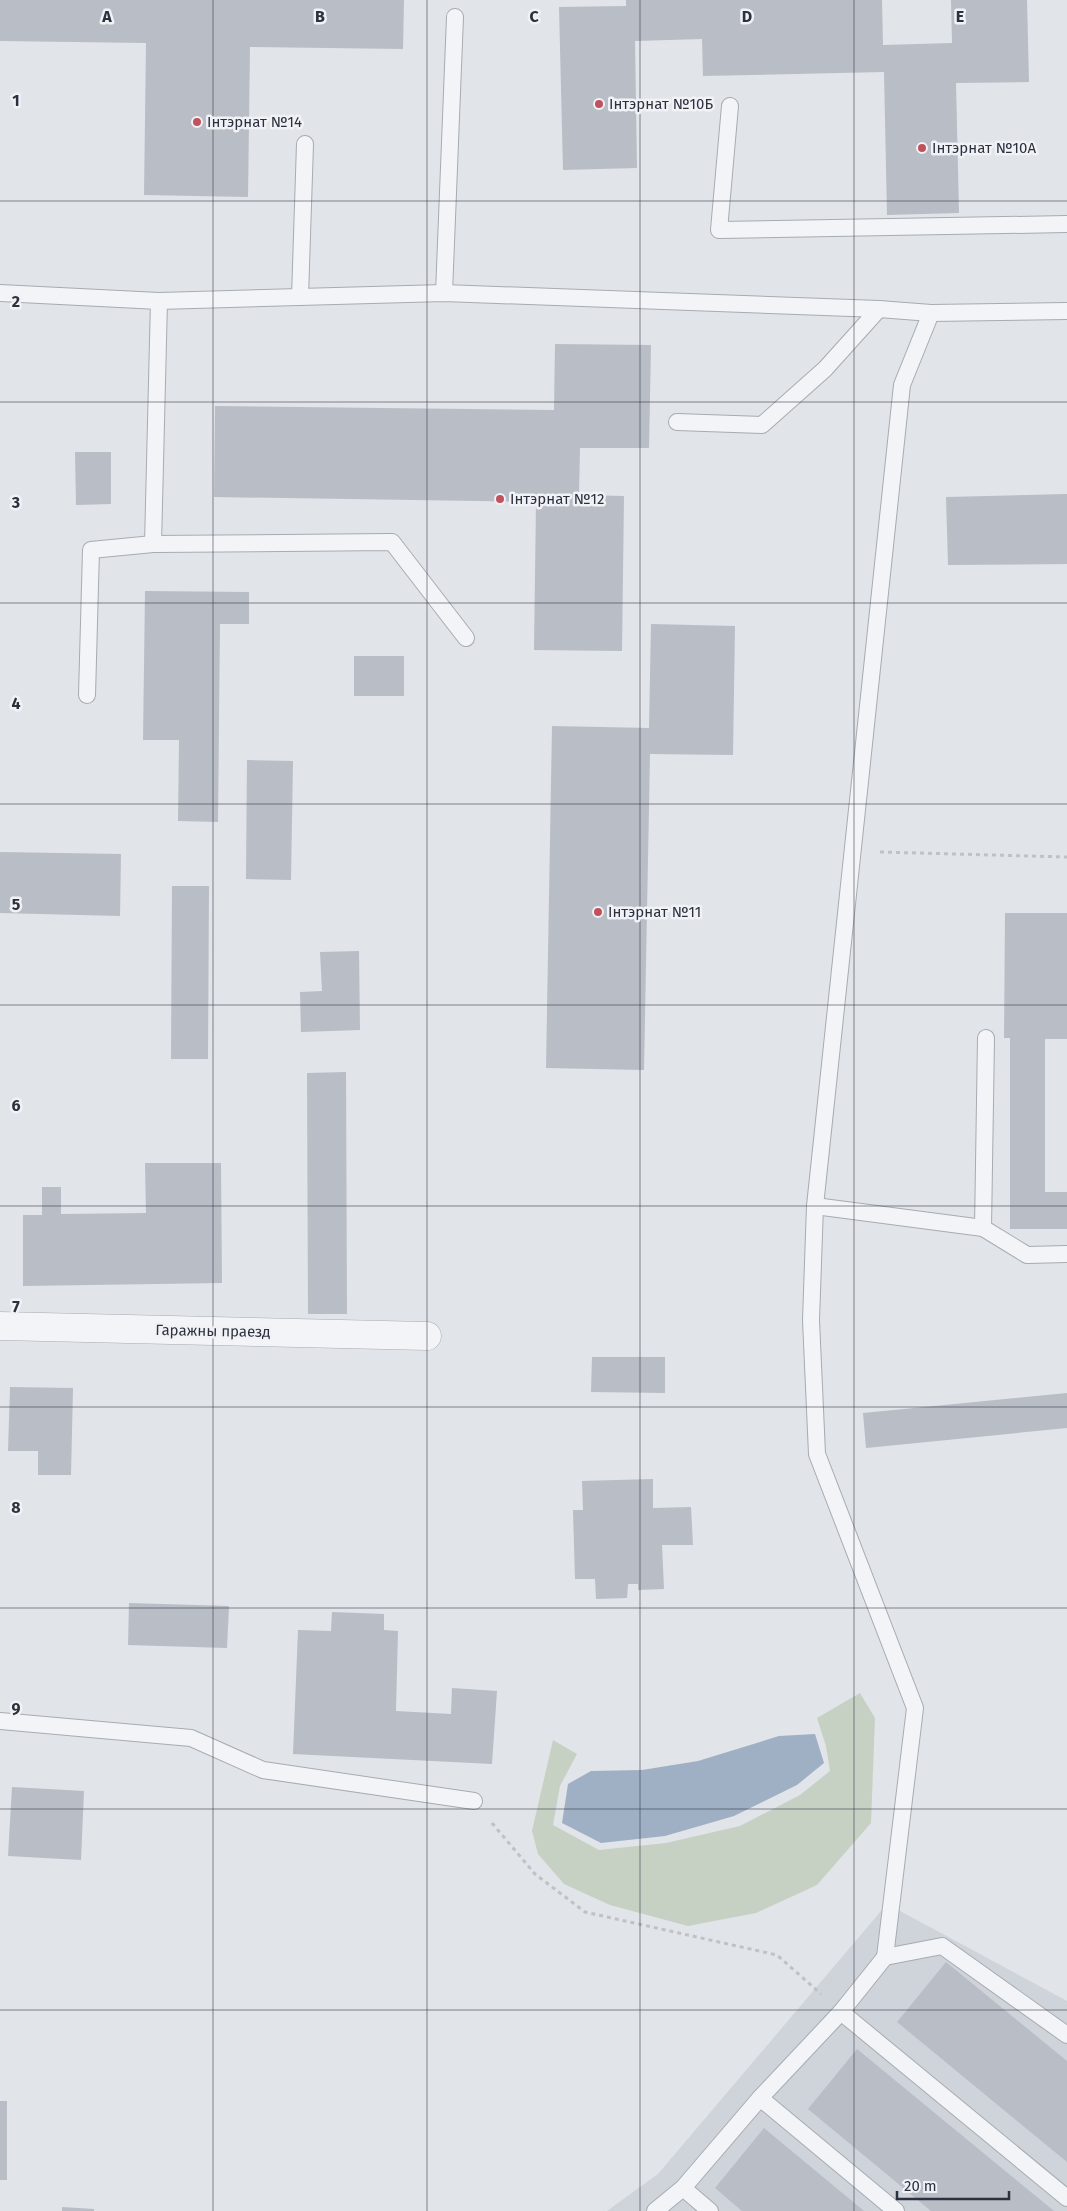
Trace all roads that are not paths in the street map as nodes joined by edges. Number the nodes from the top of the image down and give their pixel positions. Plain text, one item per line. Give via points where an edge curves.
1 (455, 17) dead end
2 (730, 106) dead end
3 (305, 144) dead end
4 (1067, 224) edge
5 (0, 294) edge
6 (444, 294) junction
7 (300, 298) junction
8 (159, 301) junction
9 (879, 309) junction
10 (1067, 311) edge
11 (931, 313) junction
12 (677, 422) dead end
13 (154, 544) junction
14 (466, 638) dead end
15 (87, 695) dead end
16 (986, 1038) dead end
17 (815, 1206) junction
18 (983, 1228) junction
19 (1067, 1254) edge
20 (0, 1326) edge
21 (427, 1336) dead end
22 (0, 1721) edge
23 (474, 1801) road end
24 (885, 1957) junction
25 (841, 2012) junction
26 (1067, 2035) edge
27 (760, 2098) junction
28 (683, 2188) junction
29 (1067, 2198) edge
30 (655, 2211) edge
31 (710, 2211) edge
32 (896, 2211) edge

1 - 6 lane
2 - 4 lane via 719,230
3 - 7 lane
5 - 8 lane
6 - 7 lane
6 - 9 lane
7 - 8 lane
8 - 13 lane
9 - 11 lane
9 - 12 lane via 825,369 762,425
10 - 11 lane
11 - 17 lane via 902,385
13 - 14 lane via 392,542
13 - 15 lane via 91,550
16 - 18 lane
17 - 18 lane
17 - 24 lane via 812,1320 817,1454 915,1708
18 - 19 lane via 1027,1255
20 - 21 street, Гаражны праезд
22 - 23 lane via 191,1738 263,1770
24 - 25 lane
24 - 26 lane via 942,1946
25 - 27 lane
25 - 29 lane
27 - 28 lane
27 - 32 lane
28 - 30 lane
28 - 31 lane

